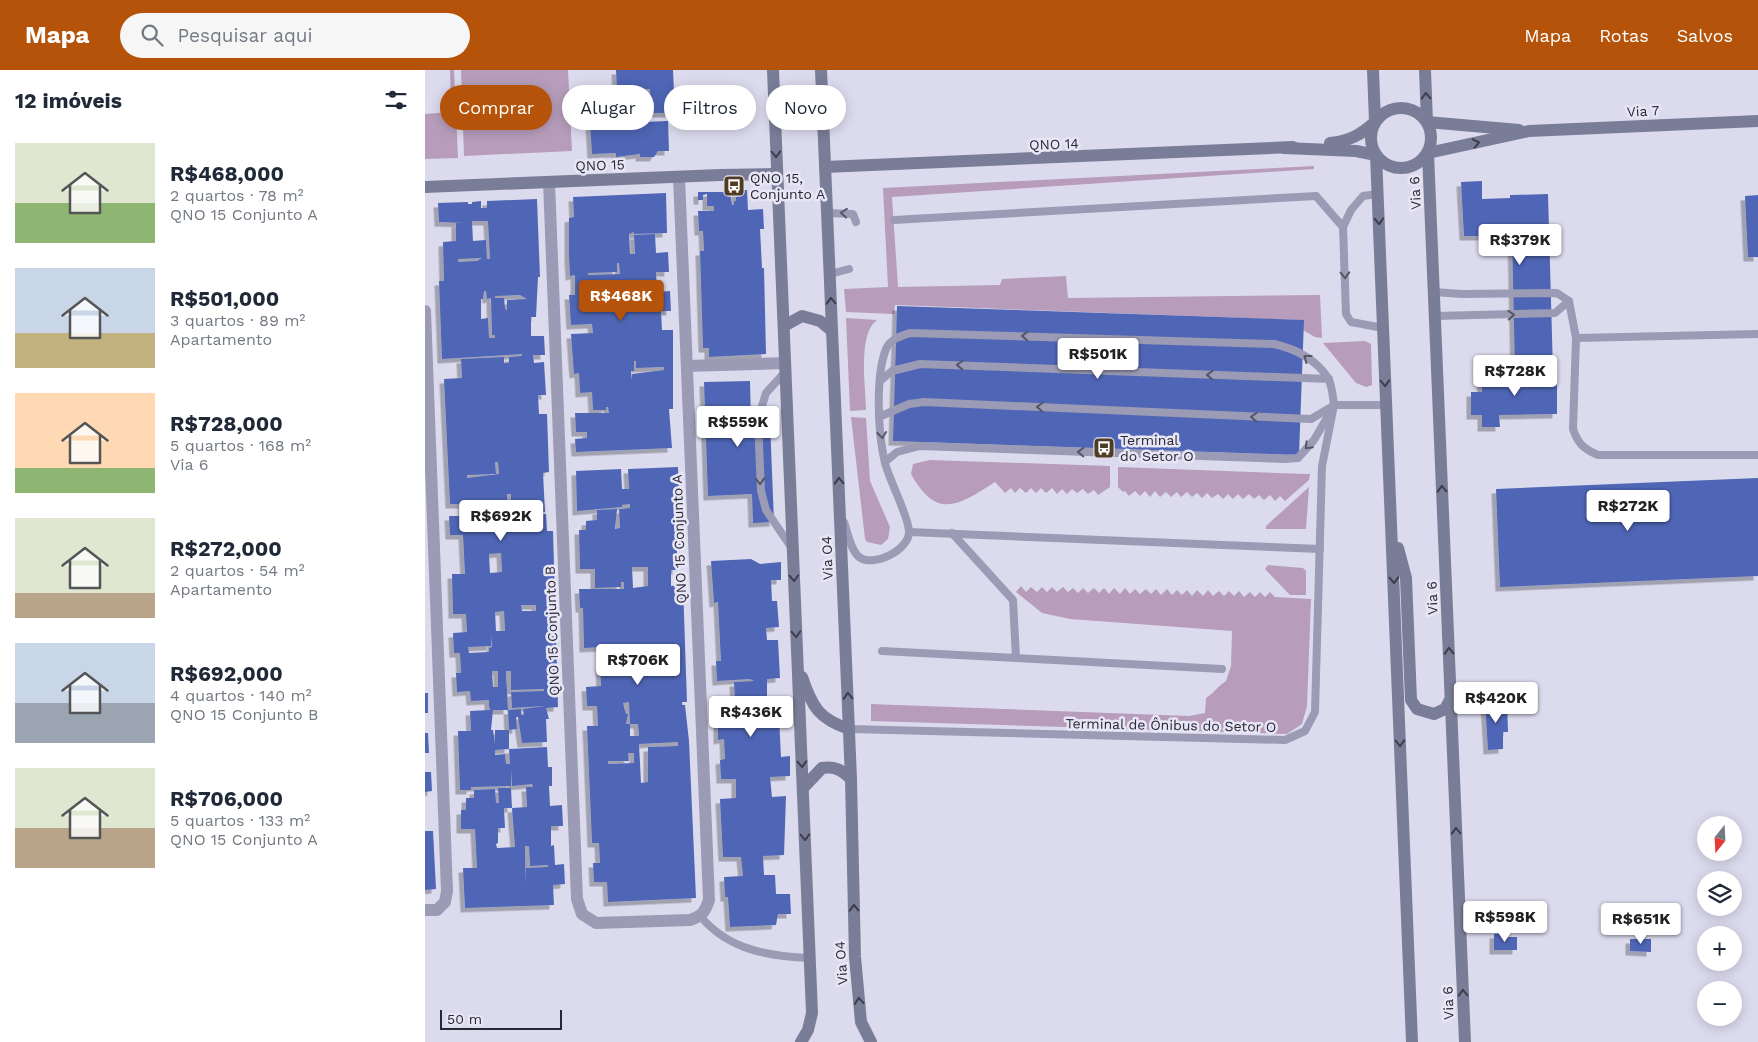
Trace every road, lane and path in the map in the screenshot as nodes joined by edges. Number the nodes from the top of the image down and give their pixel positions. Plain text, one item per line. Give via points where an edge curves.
1 (773, 70) edge
2 (821, 70) edge
3 (1373, 70) edge
4 (1425, 70) edge
5 (1758, 120) edge
6 (1375, 122) junction
7 (1427, 122) junction
8 (1529, 132) junction
9 (1284, 148) junction
10 (1428, 152) junction
11 (1375, 154) junction
12 (825, 167) junction
13 (776, 174) junction
14 (679, 177) junction
15 (549, 182) junction
16 (425, 187) edge
17 (1378, 194) junction
18 (827, 213) junction
19 (894, 220) dead end
20 (856, 222) dead end
21 (1343, 227) junction
22 (849, 270) dead end
23 (830, 274) junction
24 (1434, 292) junction
25 (1569, 301) junction
26 (425, 311) edge
27 (1435, 316) junction
28 (784, 326) junction
29 (1383, 328) junction
30 (832, 331) junction
31 (1758, 334) edge
32 (1576, 338) junction
33 (687, 366) junction
34 (785, 367) junction
35 (1329, 379) junction
36 (880, 380) junction
37 (1334, 405) junction
38 (1386, 405) junction
39 (879, 417) junction
40 (1758, 455) edge
41 (885, 462) junction
42 (840, 510) junction
43 (1391, 523) junction
44 (909, 532) junction
45 (952, 533) junction
46 (792, 548) junction
47 (1321, 549) junction
48 (882, 651) dead end
49 (1016, 658) junction
50 (798, 663) junction
51 (1222, 669) dead end
52 (1451, 698) junction
53 (849, 729) junction
54 (851, 779) junction
55 (803, 788) junction
56 (425, 910) edge
57 (701, 917) junction
58 (809, 958) junction
59 (801, 1042) edge
60 (871, 1042) edge
61 (1412, 1042) edge
62 (1465, 1042) edge

1 -> 13 main road
2 - 12 main road, Via O4
3 - 6 main road
7 -> 4 main road
5 - 8 main road, Via 7
6 - 7 main road via 1390,110 1402,108 1416,111
6 - 9 main road, QNO 14 via 1345,142
6 - 11 main road via 1371,132
7 - 8 main road, Via 7
7 - 10 main road via 1431,132
10 -> 8 main road, Via 7
9 - 11 main road, QNO 14 via 1356,150
9 - 12 main road, QNO 14
10 - 11 main road via 1417,163 1403,168 1392,167
10 - 24 main road, Via 6
11 - 17 main road
12 - 18 main road, Via O4
13 - 14 main road, QNO 15
13 - 28 main road
14 - 15 main road, QNO 15
14 - 33 street, QNO 15 Conjunto A
15 - 16 main road, QNO 15
15 - 57 street, QNO 15 Conjunto B via 577,899 582,914 596,923
17 - 21 lane via 1363,196
17 -> 29 main road
20 -> 18 lane via 853,214
18 - 23 main road, Via O4
19 - 21 lane via 1316,196
21 -> 29 lane via 1347,314 1351,322
22 - 23 lane
30 -> 23 main road, Via O4
24 - 25 lane via 1557,293
24 - 27 main road, Via 6
27 -> 25 lane via 1555,313
25 - 32 lane
26 - 56 street via 447,891 445,902 437,910
52 -> 27 main road, Via 6
28 - 30 main road via 802,316 820,321
28 - 34 main road
29 -> 38 main road
42 -> 30 main road, Via O4
31 - 32 lane
32 - 40 lane via 1573,429 1577,442 1585,449 1599,455
33 - 34 street
33 - 57 street, QNO 15 Conjunto A via 709,900
34 - 46 main road
34 -> 46 lane via 766,393 759,419 761,490 766,510
35 -> 36 lane via 920,364 892,371
35 -> 36 lane via 1309,357 1292,348 1274,344 910,333 894,339 886,348
35 - 37 lane, Terminal de Ônibus do Setor O
36 - 39 lane
37 - 38 lane
37 -> 39 lane via 1311,419 924,402 909,404
37 -> 41 lane via 1314,440 1298,458 920,446 897,452
37 - 47 lane, Terminal de Ônibus do Setor O via 1322,466
38 - 43 main road
39 -> 41 lane
41 - 44 lane
42 - 44 lane via 860,558 891,556 905,544
53 -> 42 main road, Via O4
43 - 52 main road via 1406,578 1411,700 1417,709 1434,714 1445,709
43 -> 61 main road
44 - 45 lane
45 - 47 lane
45 - 49 lane via 1013,600
46 -> 50 main road
47 - 53 lane, Terminal de Ônibus do Setor O via 1315,712 1305,731 1295,737 1285,740
48 - 49 lane
49 - 51 lane
50 - 53 main road via 818,713
50 -> 55 main road
62 -> 52 main road, Via 6
53 - 54 main road, Via O4
54 - 55 main road via 844,771 822,768
60 -> 54 main road, Via O4 via 861,1022 855,957
55 -> 58 main road
57 - 58 lane via 713,931 747,949 777,956
58 - 59 main road via 812,1013

